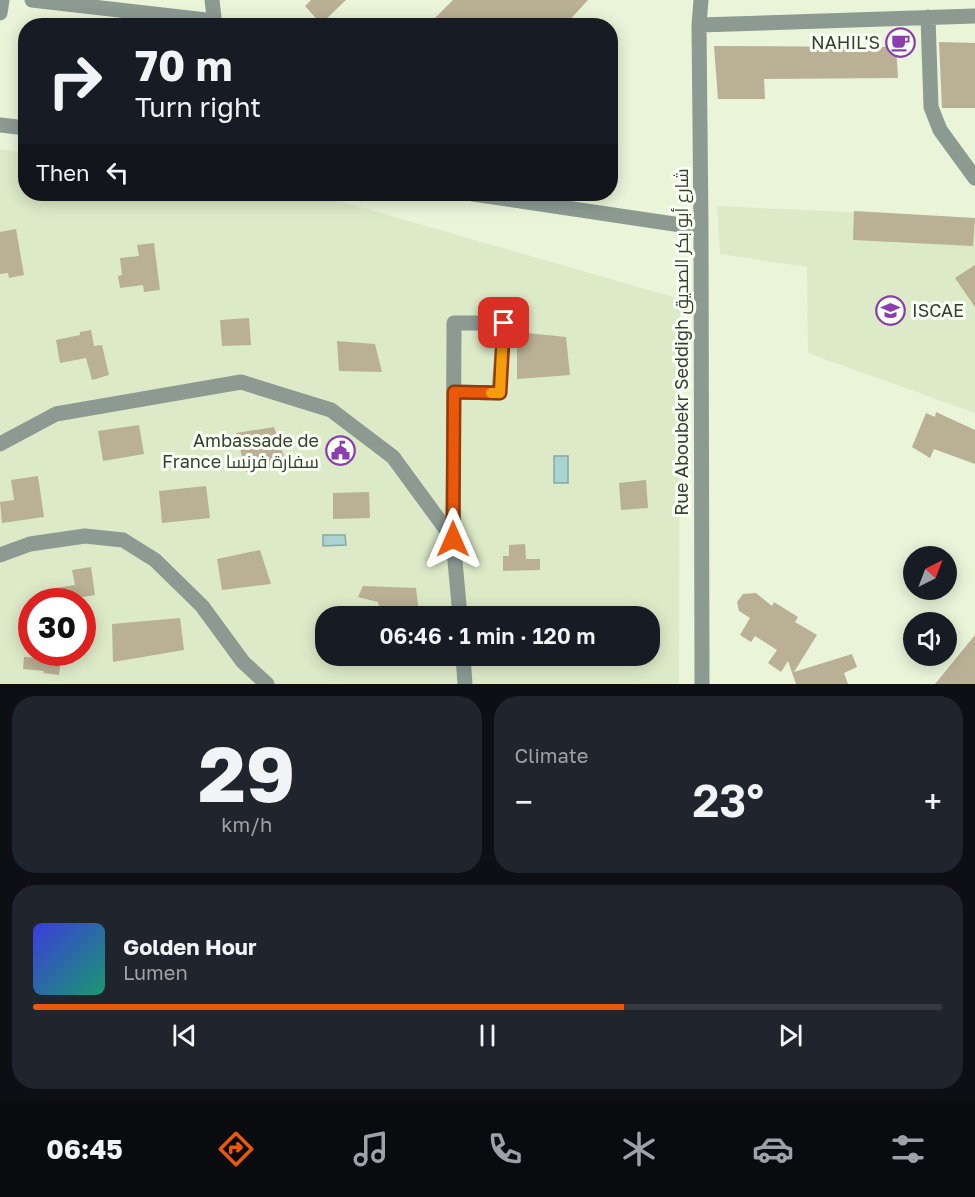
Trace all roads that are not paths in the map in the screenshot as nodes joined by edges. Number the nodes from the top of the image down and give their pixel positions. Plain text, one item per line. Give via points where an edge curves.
1 (2, 0) edge
2 (32, 0) edge
3 (212, 0) edge
4 (701, 0) edge
5 (0, 13) edge
6 (928, 16) junction
7 (975, 16) edge
8 (175, 18) edge
9 (214, 18) edge
10 (699, 25) junction
11 (0, 125) edge
12 (18, 127) edge
13 (975, 178) edge
14 (520, 201) edge
15 (701, 228) junction
16 (454, 392) junction
17 (0, 444) edge
18 (453, 539) junction
19 (0, 555) edge
20 (459, 606) edge
21 (464, 666) edge
22 (267, 684) edge
23 (465, 684) edge
24 (702, 684) edge

1 - 5 street
2 - 8 street
3 - 9 street
4 - 10 street, Rue Aboubekr Seddigh شارع أبو بكر الصديق
6 - 7 street
6 - 10 street
6 - 13 street via 931,107 940,130
10 - 15 street, Rue Aboubekr Seddigh شارع أبو بكر الصديق
11 - 12 street
14 - 15 street
15 - 24 street, Rue Aboubekr Seddigh شارع أبو بكر الصديق
16 - 16 street via 454,323 504,323 500,393
16 - 18 street
17 - 18 street via 56,414 242,382 331,410 393,457
18 - 20 street
19 - 22 street via 30,544 85,537 123,540 156,560 202,606 243,662
21 - 23 street

